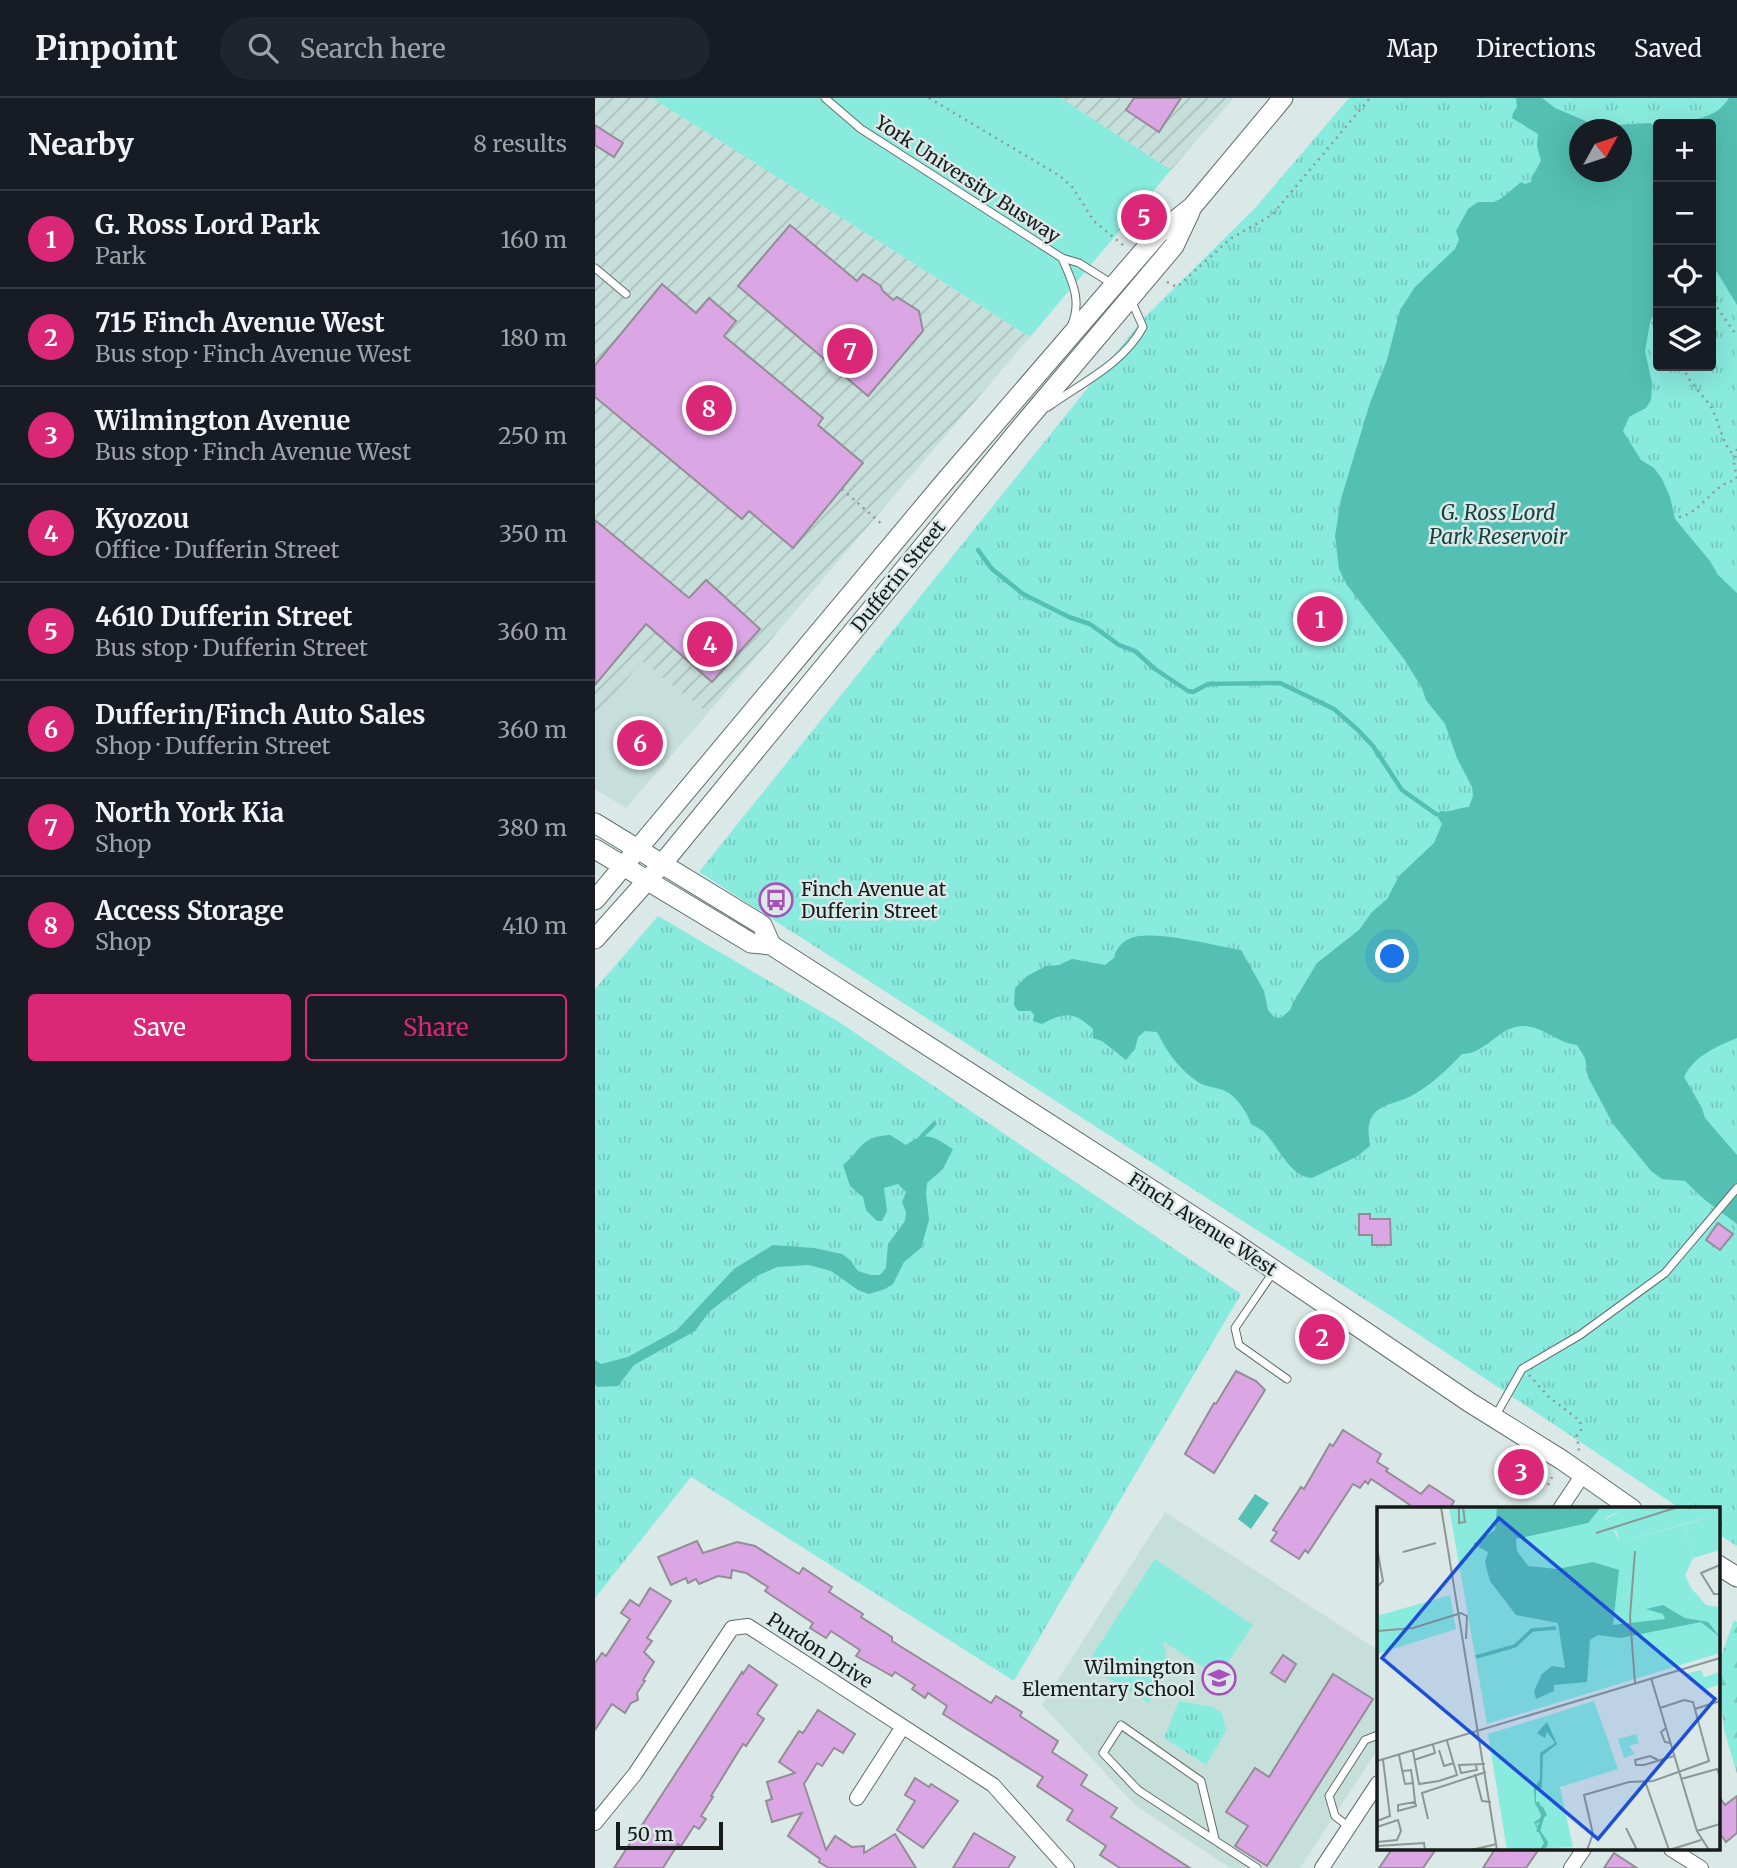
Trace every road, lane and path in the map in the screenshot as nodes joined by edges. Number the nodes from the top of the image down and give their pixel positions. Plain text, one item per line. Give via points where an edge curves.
1 (825, 98) edge
2 (929, 98) edge
3 (1283, 98) edge
4 (1370, 98) edge
5 (1192, 207) junction
6 (1122, 243) dead end
7 (1062, 258) junction
8 (595, 268) edge
9 (1160, 277) dead end
10 (1115, 286) junction
11 (626, 294) dead end
12 (1131, 299) junction
13 (1716, 306) edge
14 (1737, 336) edge
15 (1061, 347) junction
16 (1685, 371) edge
17 (1022, 426) junction
18 (1737, 449) edge
19 (1735, 456) edge
20 (1737, 480) edge
21 (842, 489) dead end
22 (1679, 517) dead end
23 (887, 529) dead end
24 (595, 823) edge
25 (595, 849) edge
26 (639, 850) junction
27 (662, 863) junction
28 (623, 868) junction
29 (646, 881) junction
30 (595, 900) edge
31 (595, 939) edge
32 (771, 944) junction
33 (1737, 1188) edge
34 (1275, 1270) junction
35 (1522, 1369) junction
36 (1287, 1378) dead end
37 (1495, 1419) junction
38 (1582, 1476) junction
39 (1561, 1507) edge
40 (1629, 1507) edge
41 (1719, 1566) edge
42 (1737, 1577) edge
43 (902, 1728) junction
44 (1377, 1735) edge
45 (1377, 1785) edge
46 (857, 1798) dead end
47 (595, 1823) edge
48 (1349, 1827) junction
49 (1215, 1839) junction
50 (1583, 1850) edge
51 (1673, 1850) edge
52 (1062, 1866) edge
53 (1257, 1868) edge
54 (1322, 1868) edge
55 (1571, 1868) edge
56 (1701, 1868) edge

1 - 7 lane, York University Busway via 861,129
2 - 6 path via 1060,176 1094,222
3 - 5 main road, Dufferin Street
4 - 9 path via 1272,215 1230,239 1177,287
5 - 10 main road, Dufferin Street via 1159,233
5 - 12 main road, Dufferin Street via 1174,246
7 - 10 lane, York University Busway via 1079,263
7 - 15 lane, York University Busway via 1077,293 1077,312
8 - 11 lane
10 - 12 lane, York University Busway
10 - 15 main road, Dufferin Street
12 - 17 main road, Dufferin Street
12 - 17 lane via 1143,327 1135,341 1114,362
13 - 14 path
15 - 26 main road, Dufferin Street
16 - 19 path via 1711,407 1728,450
17 - 27 main road, Dufferin Street
18 - 19 path
19 - 20 path
20 - 22 path via 1717,488 1693,513
21 - 23 path
24 - 26 main road, Finch Avenue West
25 - 28 main road, Finch Avenue West
26 - 27 main road, Finch Avenue West
26 - 28 main road, Dufferin Street
27 - 29 main road, Dufferin Street
27 - 32 main road, Finch Avenue West via 762,925
28 - 29 main road, Finch Avenue West
28 - 30 main road, Dufferin Street
29 - 31 main road, Dufferin Street
29 - 32 main road, Finch Avenue West via 751,943
32 - 34 main road, Finch Avenue West
33 - 35 lane via 1665,1273 1580,1335
34 - 36 lane via 1235,1328 1239,1345
34 - 37 main road, Finch Avenue West
35 - 37 lane
35 - 38 path via 1580,1421 1577,1435
37 - 38 main road, Finch Avenue West
38 - 39 street
38 - 40 main road, Finch Avenue West
41 - 42 main road
43 - 46 street
43 - 47 street, Purdon Drive via 748,1626 732,1628 635,1774
43 - 52 street, Purdon Drive via 993,1785
44 - 48 lane via 1365,1740 1329,1796 1335,1816
45 - 48 street
48 - 54 street
49 - 49 lane via 1138,1790 1103,1753 1121,1725 1201,1781
49 - 53 lane
50 - 55 street
51 - 56 street

